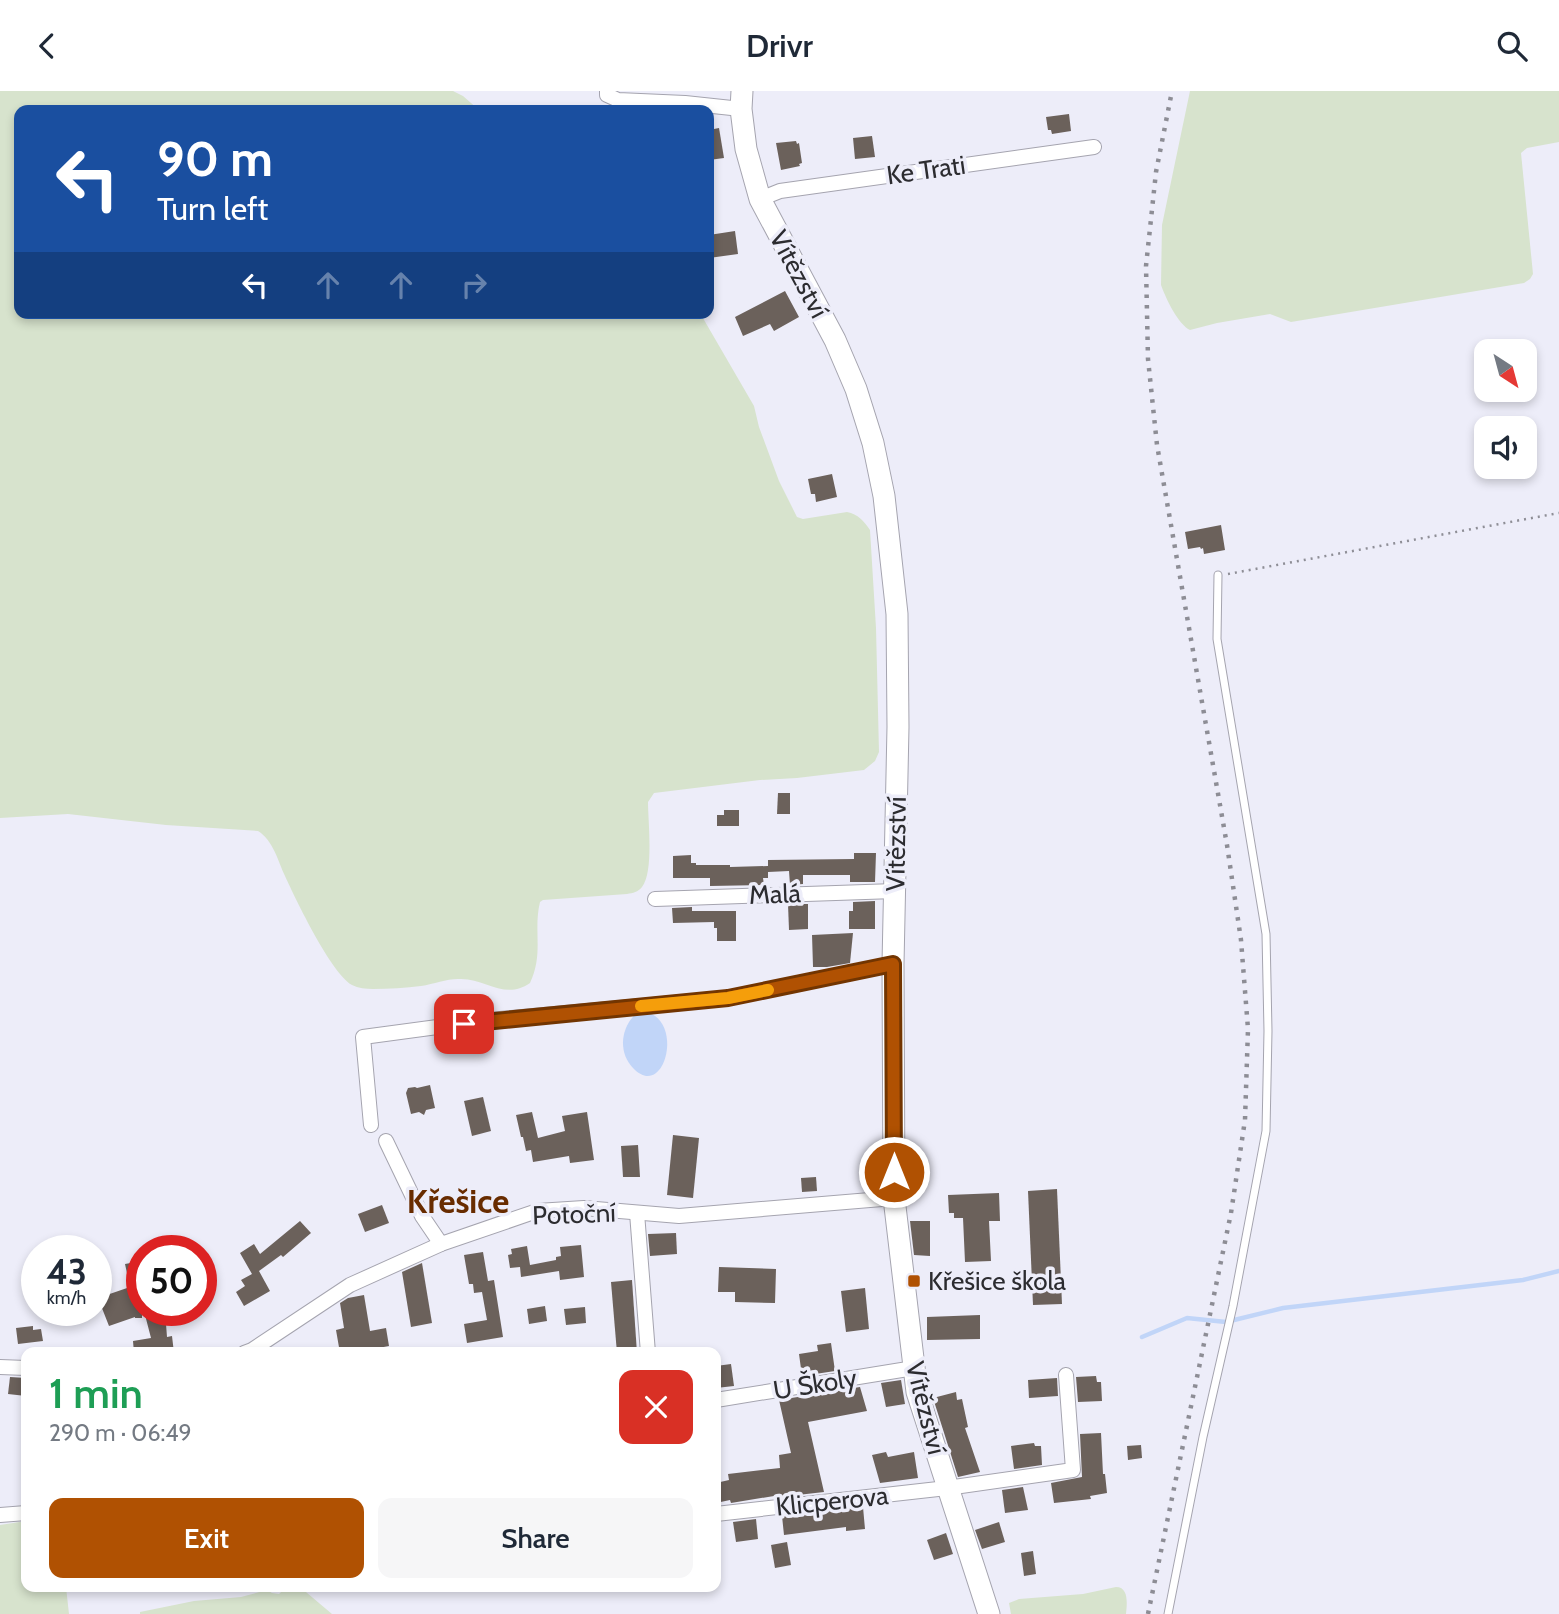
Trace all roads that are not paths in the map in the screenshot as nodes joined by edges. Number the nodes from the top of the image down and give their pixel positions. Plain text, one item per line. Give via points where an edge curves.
1 (607, 91) edge
2 (741, 100) edge
3 (1094, 147) dead end
4 (760, 199) junction
5 (1218, 575) road end
6 (895, 891) junction
7 (655, 899) dead end
8 (893, 964) junction
9 (371, 1125) dead end
10 (386, 1141) dead end
11 (894, 1198) junction
12 (637, 1213) junction
13 (441, 1244) junction
14 (257, 1347) edge
15 (648, 1347) edge
16 (0, 1367) edge
17 (21, 1368) edge
18 (914, 1368) junction
19 (1066, 1375) dead end
20 (721, 1399) edge
21 (947, 1488) junction
22 (21, 1513) edge
23 (721, 1513) edge
24 (0, 1515) edge
25 (989, 1614) edge
26 (1168, 1614) edge

1 - 2 street via 618,100
2 - 4 main road, Vítězství via 746,149
3 - 4 street, Ke Trati via 780,191
4 - 6 main road, Vítězství via 856,389 884,496 897,614
5 - 26 lane via 1217,639 1266,934 1266,1131
6 - 7 street, Malá
6 - 8 main road, Vítězství
8 - 9 street via 728,998 489,1020 363,1037
8 - 11 main road, Vítězství
10 - 13 street via 422,1216
11 - 12 street, Potoční via 679,1216
11 - 18 main road, Vítězství
12 - 13 street, Potoční via 584,1208 537,1211
12 - 15 street
13 - 14 street, Potoční via 350,1285
16 - 17 street
18 - 20 street, U Školy
18 - 21 main road, Vítězství
19 - 21 street, Klicperova via 1073,1470
21 - 23 street, Klicperova
21 - 25 main road, Vítězství
22 - 24 street

